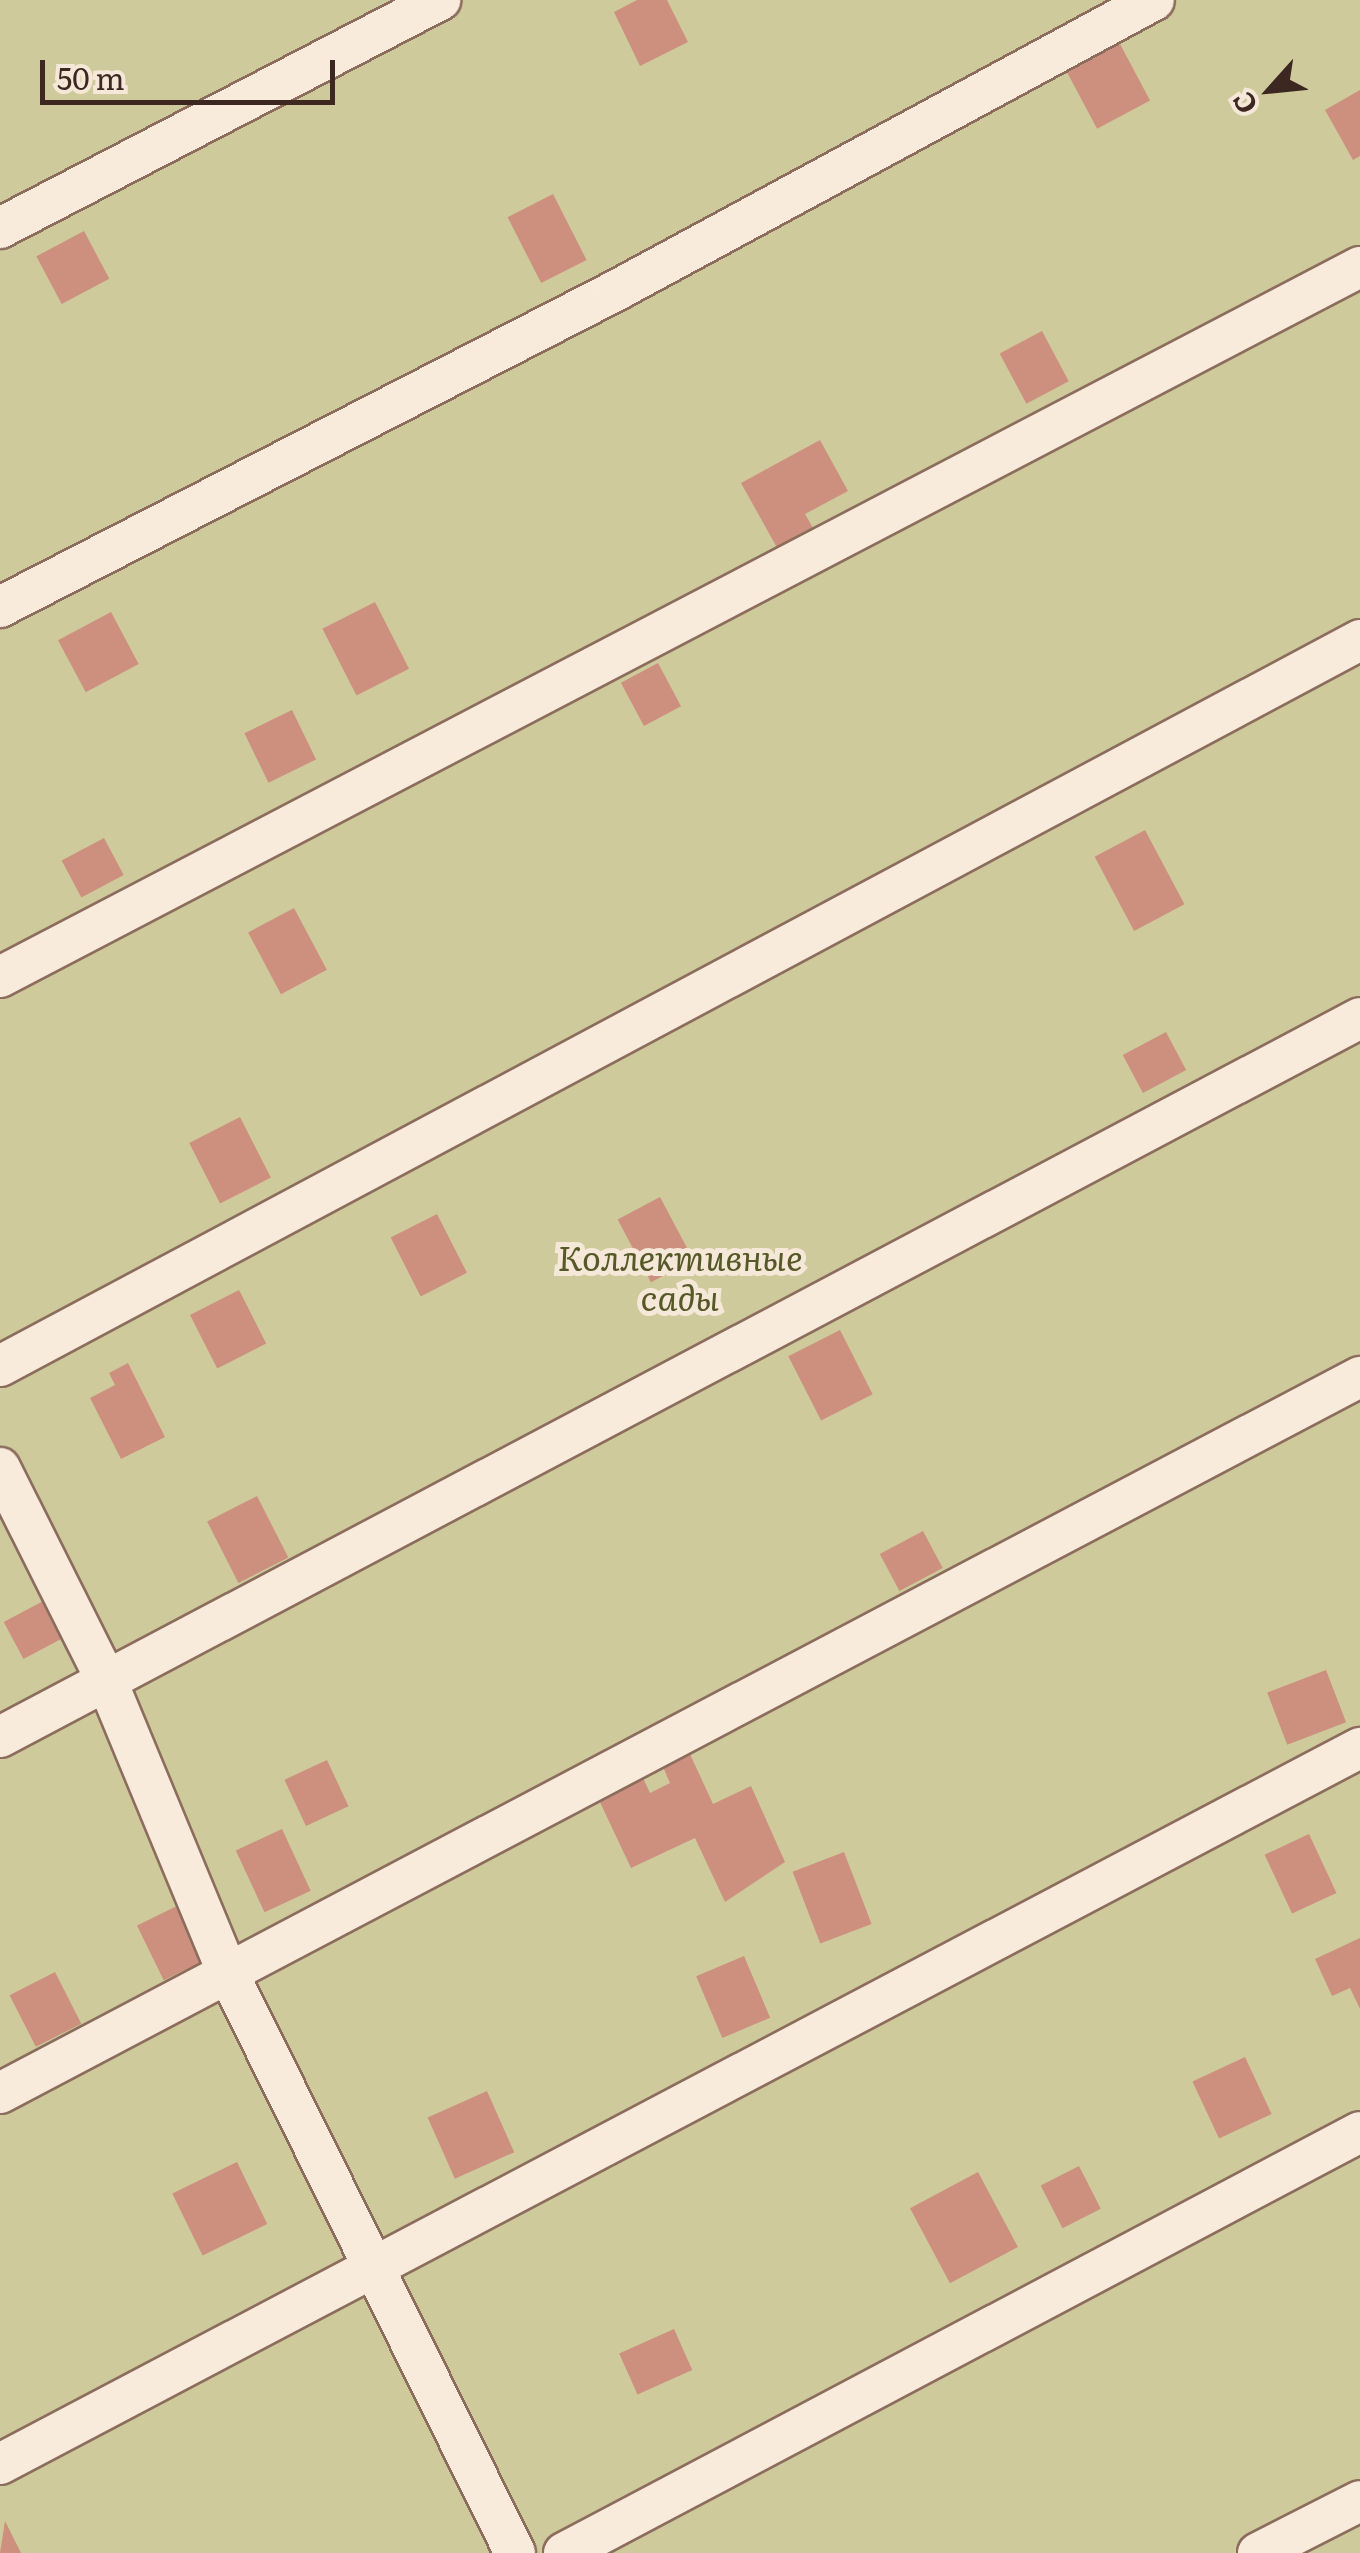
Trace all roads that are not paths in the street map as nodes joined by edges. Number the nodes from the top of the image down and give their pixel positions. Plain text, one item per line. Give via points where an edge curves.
1 (440, 0) edge
2 (1154, 0) edge
3 (0, 228) edge
4 (1360, 267) edge
5 (0, 607) edge
6 (1360, 640) edge
7 (0, 977) edge
8 (1360, 1018) edge
9 (0, 1366) edge
10 (1360, 1377) edge
11 (0, 1468) edge
12 (108, 1684) junction
13 (0, 1737) edge
14 (1360, 1748) edge
15 (228, 1973) junction
16 (0, 2092) edge
17 (1360, 2132) edge
18 (369, 2266) junction
19 (0, 2464) edge
20 (1360, 2501) edge
21 (515, 2553) edge
22 (564, 2553) edge
23 (1258, 2553) edge

1 - 3 street
2 - 5 street via 617,290
4 - 7 street
6 - 9 street
8 - 12 street
10 - 15 street
11 - 12 street
12 - 13 street
12 - 15 street
14 - 18 street
15 - 16 street
15 - 18 street
17 - 22 street
18 - 19 street
18 - 21 street
20 - 23 street

